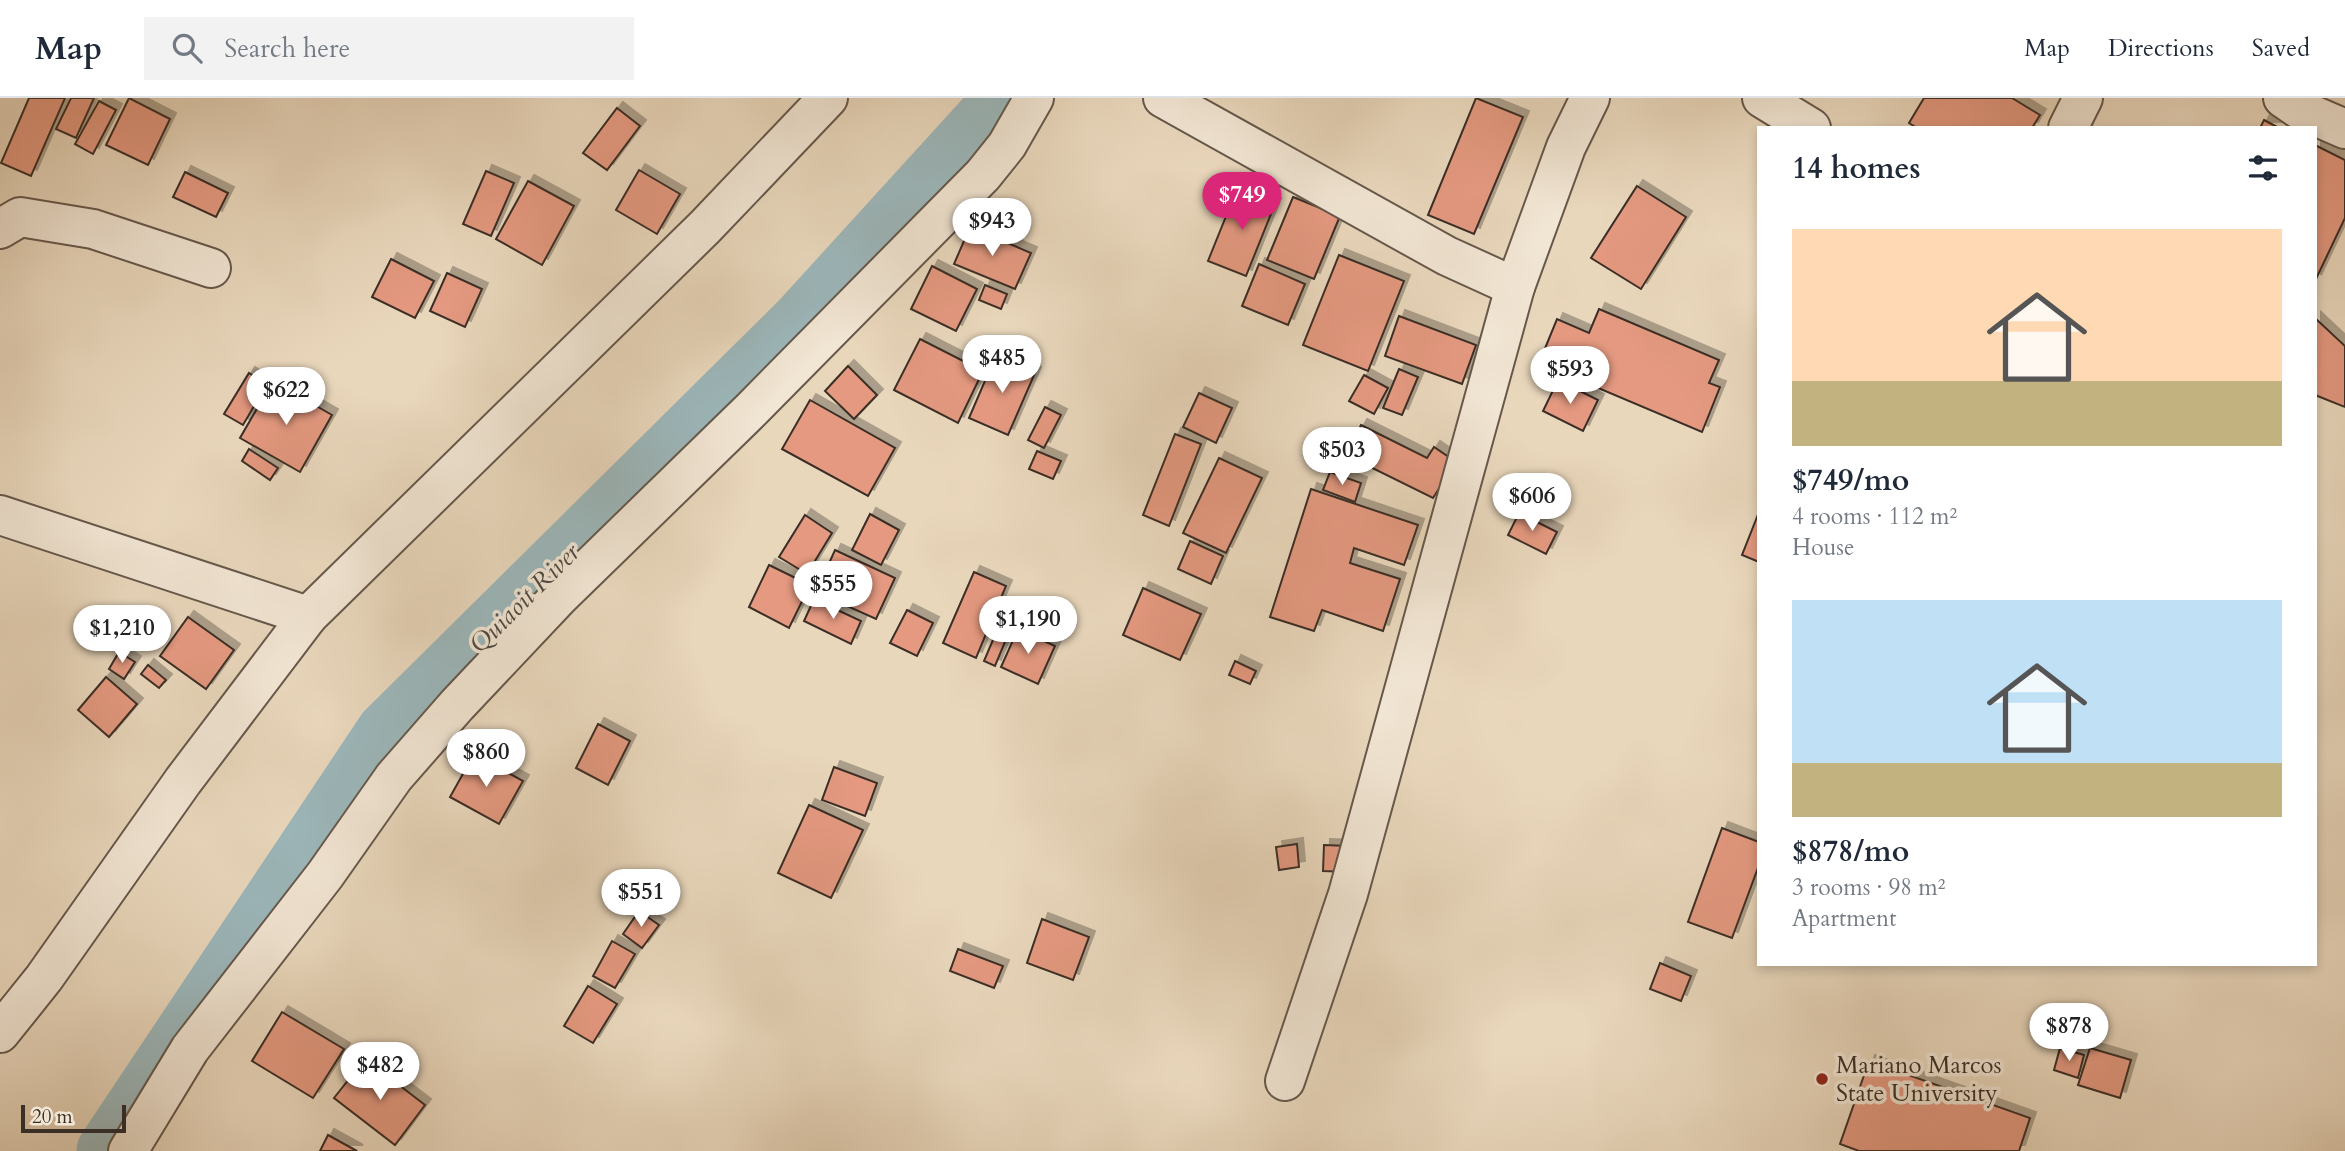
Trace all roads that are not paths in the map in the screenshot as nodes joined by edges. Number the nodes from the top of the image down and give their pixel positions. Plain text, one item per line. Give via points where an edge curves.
1 (828, 98) edge
2 (1034, 98) edge
3 (1163, 98) edge
4 (1590, 98) edge
5 (1762, 98) edge
6 (2083, 98) edge
7 (2283, 98) edge
8 (1808, 126) edge
9 (2069, 126) edge
10 (2345, 129) edge
11 (0, 229) edge
12 (211, 268) dead end
13 (1515, 287) junction
14 (0, 514) edge
15 (308, 616) junction
16 (0, 1033) edge
17 (1285, 1081) dead end
18 (128, 1151) edge

1 - 15 street via 705,227
2 - 18 street via 983,175 558,598 394,777 325,875 190,1049
3 - 13 street via 1447,256
4 - 13 street via 1566,147
5 - 8 street
6 - 9 street
7 - 10 street
11 - 12 street via 20,217 93,229
13 - 17 street via 1348,894
14 - 15 street
15 - 16 street

